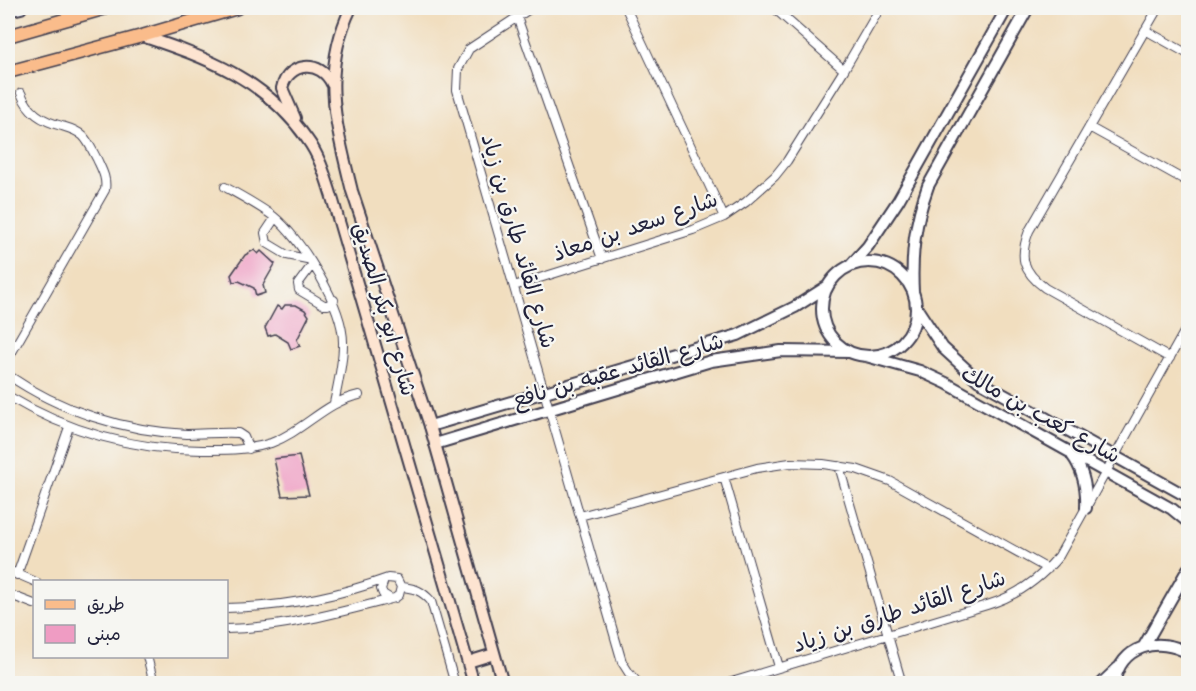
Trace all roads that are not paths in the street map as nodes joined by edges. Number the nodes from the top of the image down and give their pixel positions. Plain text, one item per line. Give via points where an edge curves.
1 (21, 8) edge
2 (106, 8) edge
3 (237, 8) edge
4 (351, 8) edge
5 (531, 8) edge
6 (626, 8) edge
7 (774, 8) edge
8 (880, 8) edge
9 (1007, 8) edge
10 (1028, 8) edge
11 (1158, 8) edge
12 (8, 9) edge
13 (517, 17) junction
14 (1145, 30) junction
15 (8, 36) edge
16 (142, 36) junction
17 (1188, 54) edge
18 (844, 70) junction
19 (8, 72) edge
20 (332, 84) junction
21 (21, 93) dead end
22 (1089, 127) junction
23 (299, 129) junction
24 (1188, 183) edge
25 (225, 188) dead end
26 (724, 217) junction
27 (275, 218) junction
28 (602, 259) junction
29 (310, 262) junction
30 (850, 266) junction
31 (514, 286) junction
32 (828, 286) junction
33 (913, 292) junction
34 (334, 300) junction
35 (916, 307) junction
36 (1188, 325) edge
37 (850, 352) junction
38 (866, 356) junction
39 (8, 358) edge
40 (1170, 358) junction
41 (8, 375) edge
42 (544, 393) junction
43 (359, 395) dead end
44 (8, 396) edge
45 (334, 403) junction
46 (549, 410) junction
47 (95, 418) junction
48 (430, 426) junction
49 (69, 427) junction
50 (89, 434) junction
51 (435, 444) junction
52 (249, 449) junction
53 (1070, 452) junction
54 (1114, 457) junction
55 (839, 466) junction
56 (1106, 472) junction
57 (724, 477) junction
58 (1188, 497) edge
59 (1086, 508) junction
60 (580, 516) junction
61 (1188, 522) edge
62 (1048, 569) junction
63 (1188, 569) edge
64 (8, 570) edge
65 (17, 575) junction
66 (384, 580) junction
67 (33, 581) edge
68 (401, 587) junction
69 (8, 594) edge
70 (391, 599) junction
71 (33, 604) edge
72 (228, 608) edge
73 (228, 630) edge
74 (888, 635) junction
75 (1144, 646) junction
76 (1188, 653) edge
77 (494, 654) junction
78 (147, 658) edge
79 (468, 662) junction
80 (1120, 666) junction
81 (779, 667) junction
82 (154, 684) edge
83 (455, 684) edge
84 (474, 684) edge
85 (502, 684) edge
86 (639, 684) edge
87 (725, 684) edge
88 (902, 684) edge
89 (1101, 684) edge
90 (1114, 684) edge

1 - 12 street
2 - 15 main road
3 - 16 main road
4 - 20 main road, شارع ابو بكر الصديق via 340,30
5 - 13 street, شارع القائد طارق بن زياد
6 - 26 street
7 - 18 street
8 - 18 street, شارع سعد بن معاذ
9 - 30 street via 898,201
10 - 33 street via 928,186 914,238
11 - 14 street
13 - 28 street
13 - 31 street, شارع القائد طارق بن زياد via 469,49 458,69 457,90
14 - 17 street
14 - 22 street
16 - 19 main road
16 - 23 main road, شارع ابو بكر الصديق via 229,69 276,102
18 - 26 street, شارع سعد بن معاذ via 775,176
20 - 23 main road via 325,73 310,66 299,68 286,78 282,88
20 - 48 main road, شارع ابو بكر الصديق via 352,191
21 - 39 street via 32,112 82,135 104,172 106,184
22 - 24 street
22 - 40 street via 1029,231 1023,247 1024,264 1032,278 1045,288
23 - 79 main road, شارع ابو بكر الصديق via 320,163 331,194
25 - 27 street
26 - 28 street, شارع سعد بن معاذ
27 - 29 street
27 - 29 street via 265,233 267,243
28 - 31 street, شارع سعد بن معاذ
29 - 34 street
29 - 34 street via 298,284 299,290 324,305
30 - 32 street
30 - 33 street via 880,263 894,269
31 - 42 street, شارع القائد طارق بن زياد
32 - 37 street via 823,316 837,344
32 - 42 street, شارع القائد عقبه بن نافع via 738,335
33 - 35 street
34 - 45 street via 343,341
35 - 38 street via 914,323 896,348
35 - 54 street, شارع كعب بن مالك via 943,348 979,381
36 - 40 street, شارع القائد طارق بن زياد
37 - 38 street
37 - 46 street, شارع القائد عقبه بن نافع via 780,351 711,361
38 - 53 street, شارع كعب بن مالك via 946,382
40 - 54 street, شارع القائد طارق بن زياد
41 - 47 street via 63,406
42 - 46 street, شارع القائد طارق بن زياد
42 - 48 street, شارع القائد عقبه بن نافع
43 - 45 street
44 - 49 street
45 - 52 street via 292,433
46 - 51 street, شارع القائد عقبه بن نافع
46 - 60 street, شارع القائد طارق بن زياد
47 - 50 street via 84,423
47 - 50 street via 101,429
47 - 52 street via 185,434 238,434 244,437
48 - 51 main road, شارع ابو بكر الصديق
49 - 50 street
49 - 65 street
50 - 52 street via 135,446 177,451
51 - 77 main road, شارع ابو بكر الصديق
53 - 56 street, شارع كعب بن مالك
53 - 59 street via 1085,482
54 - 56 street, شارع القائد طارق بن زياد
54 - 58 street, شارع كعب بن مالك
55 - 57 street via 774,465
55 - 62 street via 890,481
55 - 74 street
56 - 59 street, شارع القائد طارق بن زياد
56 - 61 street, شارع كعب بن مالك
57 - 60 street
57 - 81 street
59 - 62 street, شارع القائد طارق بن زياد
60 - 86 street, شارع القائد طارق بن زياد via 622,662
62 - 74 street, شارع القائد طارق بن زياد via 1026,588 1001,601
63 - 75 street
64 - 65 street
65 - 67 street
66 - 68 street via 397,579
66 - 70 street via 381,589
66 - 72 street via 324,596
68 - 70 street via 399,595
68 - 83 street via 414,588 431,601
69 - 71 street
70 - 73 street via 290,623
74 - 81 street, شارع القائد طارق بن زياد
74 - 88 street
75 - 76 street via 1176,646
75 - 80 street
77 - 79 main road
77 - 85 main road, شارع ابو بكر الصديق
78 - 82 street
79 - 84 main road, شارع ابو بكر الصديق
80 - 89 street
80 - 90 street
81 - 87 street, شارع القائد طارق بن زياد

